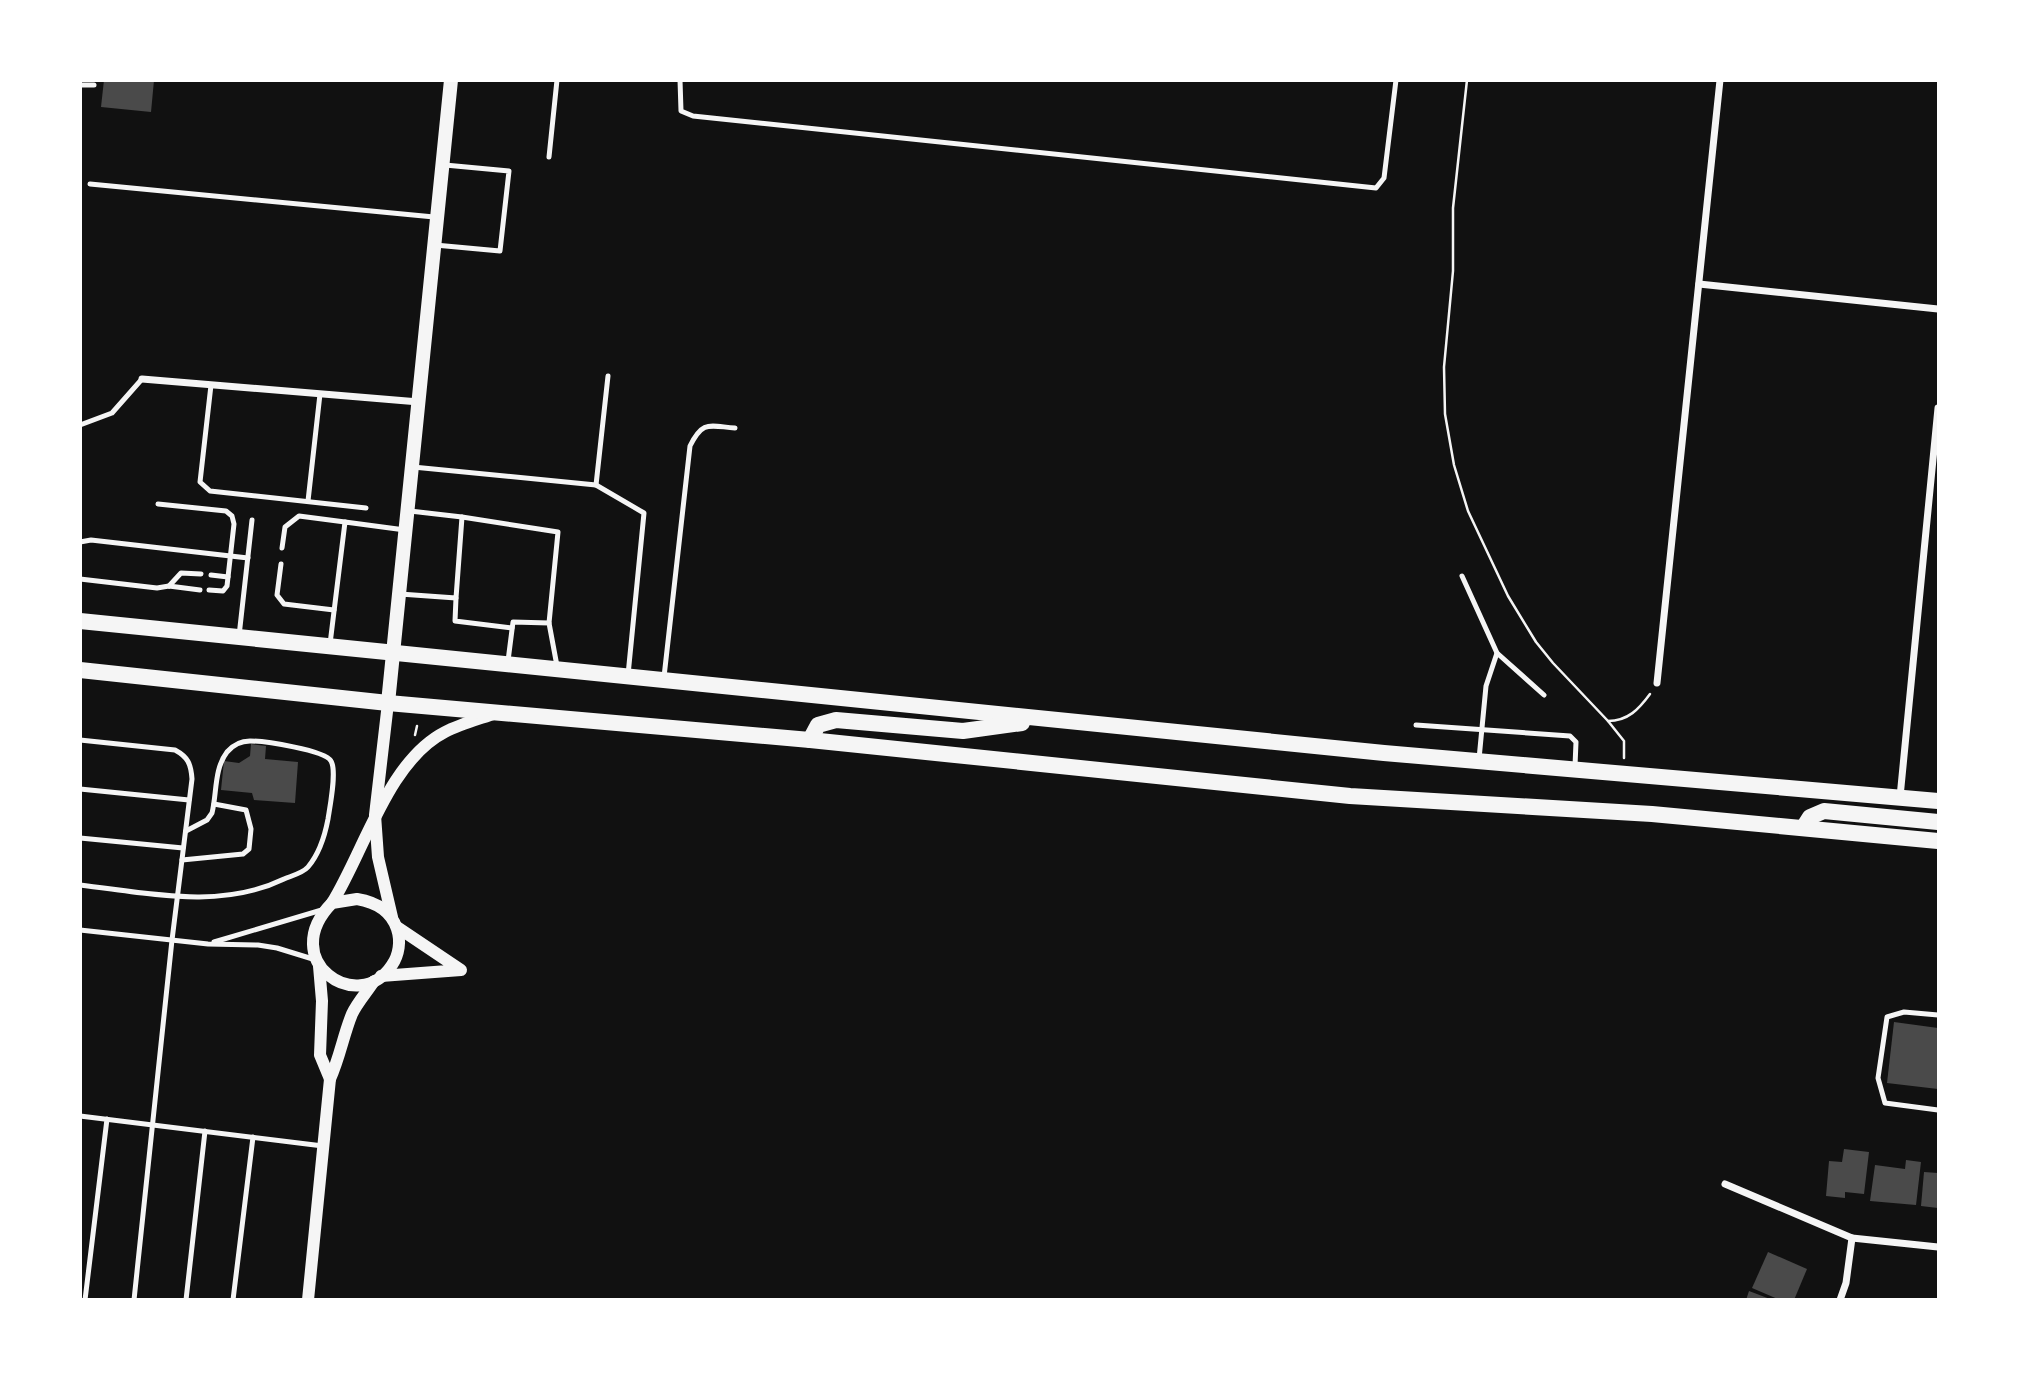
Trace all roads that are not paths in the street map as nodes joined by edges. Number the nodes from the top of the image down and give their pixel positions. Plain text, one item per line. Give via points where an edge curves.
1 (452, 80) edge
2 (557, 80) edge
3 (680, 80) edge
4 (1396, 80) edge
5 (1720, 80) edge
6 (80, 85) edge
7 (94, 85) dead end
8 (549, 157) dead end
9 (444, 165) junction
10 (90, 184) dead end
11 (438, 217) junction
12 (435, 245) junction
13 (1699, 284) junction
14 (1938, 309) edge
15 (608, 376) dead end
16 (142, 379) joint
17 (211, 385) junction
18 (320, 394) junction
19 (419, 402) junction
20 (1938, 408) edge
21 (80, 425) edge
22 (735, 428) dead end
23 (413, 467) junction
24 (596, 485) junction
25 (308, 501) junction
26 (158, 504) dead end
27 (366, 508) dead end
28 (409, 511) junction
29 (461, 517) junction
30 (252, 520) dead end
31 (345, 523) junction
32 (407, 530) junction
33 (80, 542) edge
34 (282, 548) dead end
35 (230, 556) junction
36 (248, 558) junction
37 (281, 564) dead end
38 (201, 574) dead end
39 (211, 575) dead end
40 (1462, 576) dead end
41 (228, 577) junction
42 (80, 579) edge
43 (169, 586) junction
44 (200, 590) dead end
45 (209, 590) dead end
46 (400, 594) junction
47 (456, 597) junction
48 (334, 610) junction
49 (80, 621) edge
50 (549, 623) junction
51 (512, 628) junction
52 (239, 637) junction
53 (330, 647) junction
54 (393, 653) junction
55 (1497, 653) junction
56 (507, 664) junction
57 (80, 670) edge
58 (558, 670) junction
59 (628, 677) junction
60 (664, 680) junction
61 (1657, 683) road end
62 (1544, 695) dead end
63 (388, 703) junction
64 (497, 713) junction
65 (1049, 720) junction
66 (1416, 725) dead end
67 (1482, 729) junction
68 (80, 740) edge
69 (810, 740) junction
70 (1478, 761) junction
71 (1574, 770) junction
72 (80, 789) edge
73 (1900, 798) junction
74 (189, 800) junction
75 (1938, 801) edge
76 (215, 804) junction
77 (375, 815) junction
78 (1938, 822) edge
79 (1803, 828) junction
80 (186, 831) junction
81 (80, 838) edge
82 (1938, 841) edge
83 (184, 848) junction
84 (182, 860) junction
85 (80, 885) edge
86 (177, 896) junction
87 (330, 906) junction
88 (395, 924) junction
89 (80, 930) edge
90 (172, 940) junction
91 (208, 944) junction
92 (318, 963) junction
93 (378, 979) junction
94 (1938, 1015) edge
95 (330, 1079) junction
96 (1938, 1110) edge
97 (80, 1116) edge
98 (107, 1119) junction
99 (152, 1125) junction
100 (205, 1131) junction
101 (253, 1137) junction
102 (323, 1146) junction
103 (1725, 1184) dead end
104 (1852, 1238) junction
105 (1938, 1247) edge
106 (85, 1300) edge
107 (134, 1300) edge
108 (186, 1300) edge
109 (233, 1300) edge
110 (307, 1300) edge
111 (1840, 1300) edge

1 - 9 main road
2 - 8 lane
3 - 4 lane via 681,111 693,116 1376,188 1384,178
5 - 13 street
6 - 7 lane
9 - 11 main road
9 - 12 lane via 509,171 500,251
10 - 11 lane
11 - 12 main road
12 - 19 main road
13 - 14 street
13 - 61 street
15 - 24 lane
16 - 17 street
16 - 21 lane via 112,413
17 - 18 street
17 - 25 lane via 200,482 205,488
18 - 19 street
18 - 25 lane
19 - 23 main road
20 - 73 street
22 - 60 lane via 706,426 698,430 690,446
23 - 24 lane
23 - 28 main road
24 - 59 lane via 644,513
25 - 27 lane
26 - 35 lane via 226,511 234,524
28 - 29 lane
28 - 32 main road
29 - 47 lane
29 - 50 lane via 558,532
30 - 36 lane
31 - 32 lane
31 - 34 lane via 299,516 285,527
31 - 48 lane
32 - 46 main road
33 - 35 lane
35 - 36 lane
35 - 41 lane
36 - 52 lane
37 - 48 lane via 277,595 284,604
38 - 43 lane via 181,573
39 - 41 lane
40 - 55 lane
41 - 45 lane via 223,591
42 - 43 lane
43 - 44 lane
46 - 47 lane
46 - 54 main road
47 - 51 lane via 455,621
48 - 53 lane
49 - 52 main road
50 - 51 lane via 513,622
50 - 58 lane
51 - 56 lane
52 - 53 main road
53 - 54 main road
54 - 56 main road
54 - 63 main road
55 - 62 lane
55 - 67 lane via 1486,686
56 - 58 main road
57 - 63 main road
58 - 59 main road
59 - 60 main road
60 - 65 main road
63 - 64 main road
63 - 77 street
64 - 69 main road
64 - 77 street via 444,732 424,746
65 - 69 main road via 963,731 836,720 818,725
65 - 70 main road
66 - 67 lane
67 - 70 lane
67 - 71 lane via 1570,736 1576,742
68 - 74 lane via 175,750 186,756 191,767
69 - 79 main road via 1350,796
70 - 71 main road
71 - 73 main road
72 - 74 lane
73 - 75 main road
74 - 80 lane
76 - 80 lane via 207,820
76 - 84 lane via 246,810 251,829 249,849 243,854
76 - 86 lane via 221,761 240,742 322,752 331,760 324,837 307,869 268,887 224,897
77 - 87 street via 347,880
77 - 88 street via 379,857
78 - 79 main road via 1824,811 1810,817
79 - 82 main road
80 - 83 lane
81 - 83 lane
83 - 84 lane
84 - 86 lane
85 - 86 lane
86 - 90 lane
87 - 88 street via 357,899 371,901
87 - 91 lane
87 - 92 street via 314,934
88 - 93 street via 398,950 394,963
88 - 93 street via 461,970
89 - 90 lane
90 - 91 lane
90 - 99 lane
91 - 92 lane via 268,947
92 - 93 street via 335,980 348,985
92 - 95 street via 320,1055
93 - 95 street via 353,1011
94 - 96 lane via 1904,1012 1887,1017 1878,1078 1885,1103
95 - 102 street
97 - 98 lane
98 - 99 lane
98 - 106 lane
99 - 100 lane
99 - 107 lane
100 - 101 lane
100 - 108 lane
101 - 102 lane
101 - 109 lane
102 - 110 street
103 - 104 street
104 - 105 street
104 - 111 street

